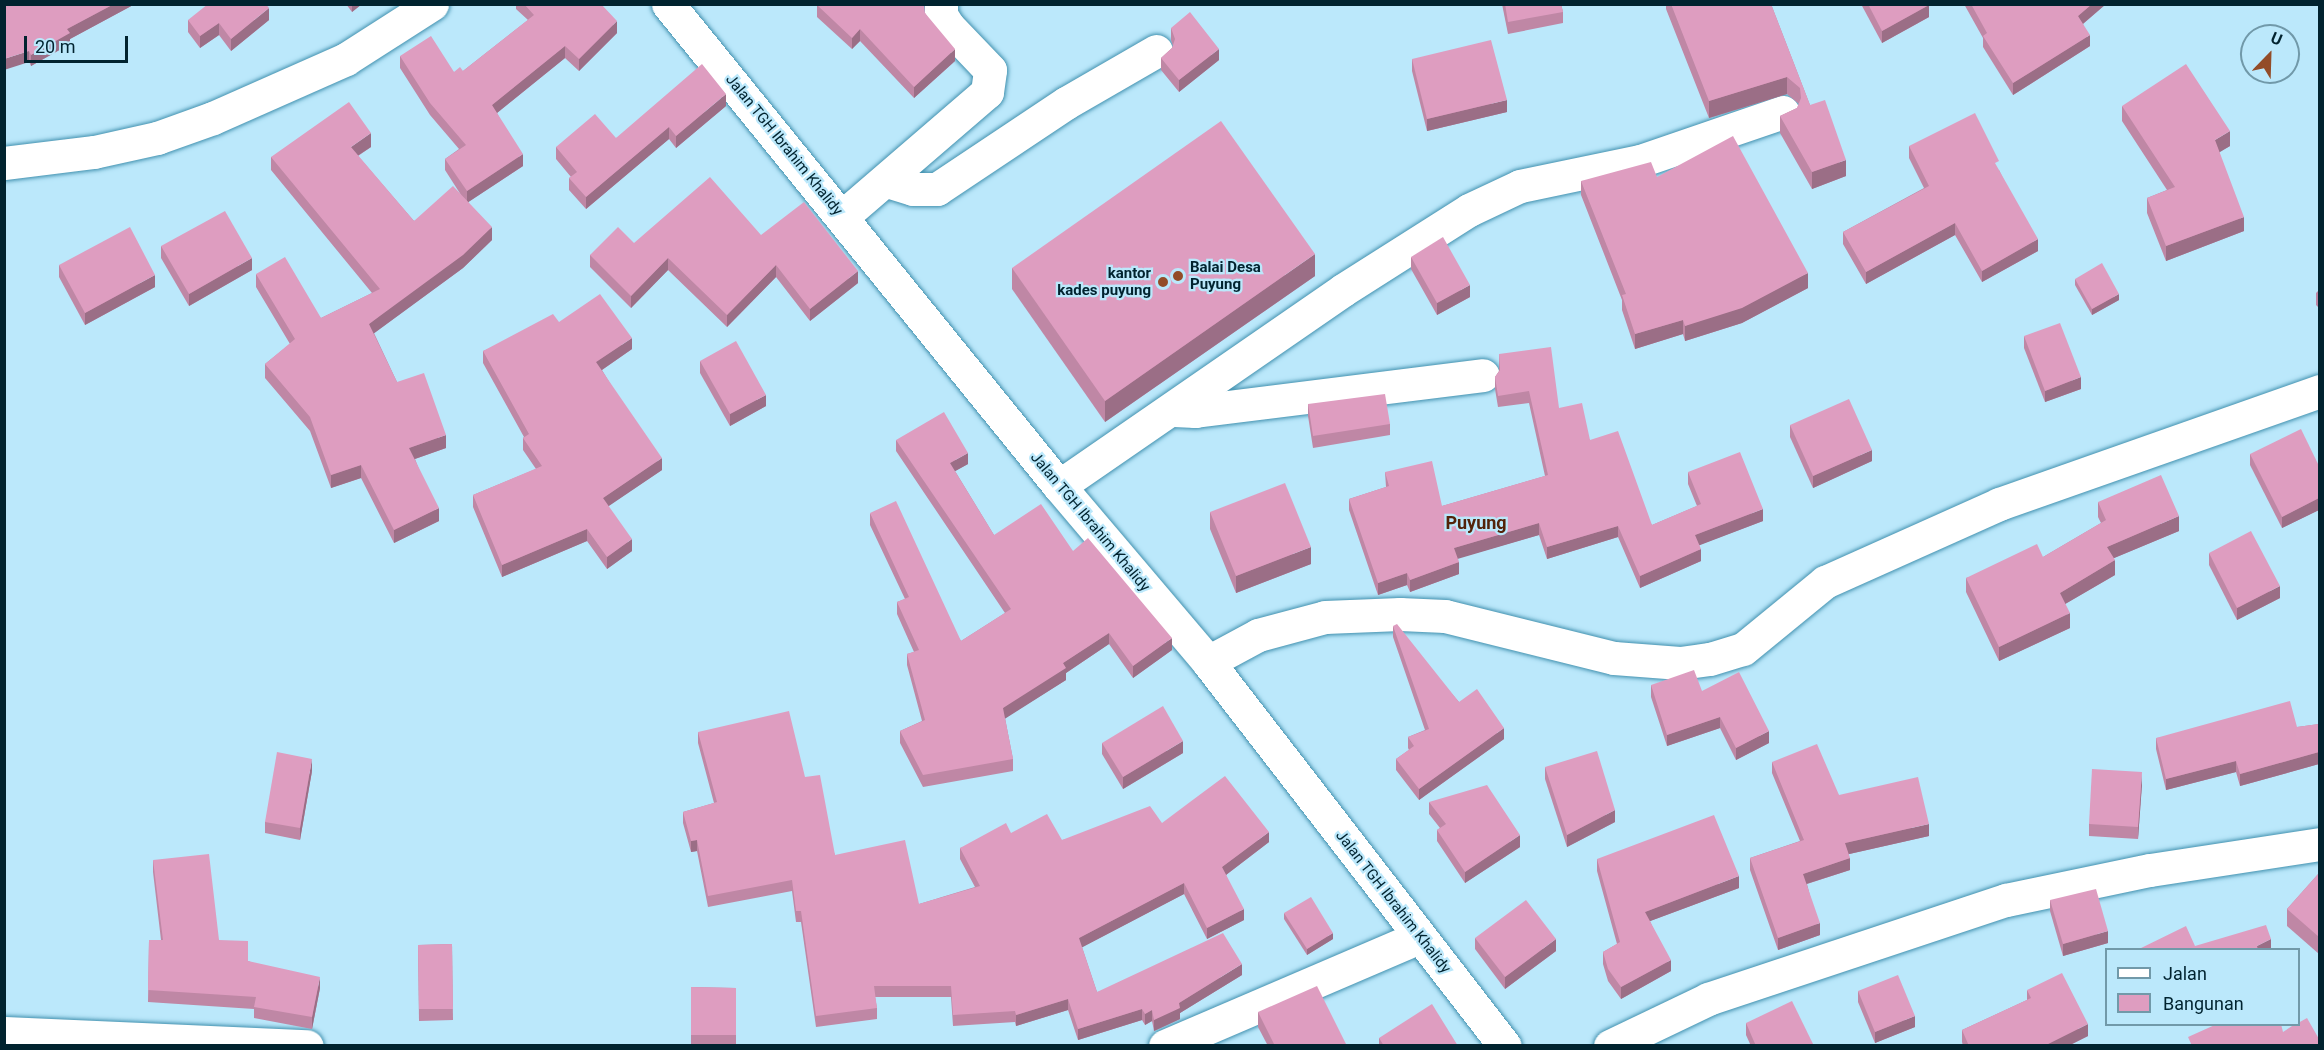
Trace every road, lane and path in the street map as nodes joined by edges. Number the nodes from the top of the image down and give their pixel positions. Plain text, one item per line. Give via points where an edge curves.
1 (432, 4) edge
2 (668, 4) edge
3 (941, 4) edge
4 (1156, 51) dead end
5 (1783, 112) edge
6 (4, 163) edge
7 (887, 181) junction
8 (843, 216) junction
9 (1483, 375) dead end
10 (2319, 391) edge
11 (1174, 410) junction
12 (1059, 486) junction
13 (1208, 662) junction
14 (2319, 844) edge
15 (1419, 937) junction
16 (4, 1033) edge
17 (307, 1046) edge
18 (1165, 1046) edge
19 (1505, 1046) edge
20 (1610, 1046) edge

1 - 6 street via 346,59 213,118 157,138 94,152
2 - 8 street, Jalan TGH Ibrahim Khalidy
3 - 7 street via 941,15 948,26 990,70 990,85 982,98
4 - 7 street via 1066,103 937,189 913,189
5 - 11 street via 1640,161 1520,186 1468,210 1343,290
7 - 8 street
8 - 12 street, Jalan TGH Ibrahim Khalidy
9 - 11 street via 1195,411
10 - 13 street via 1989,509 1825,582 1743,649 1710,659 1680,663 1614,657 1445,616 1400,614 1325,617 1258,635
11 - 12 street
12 - 13 street, Jalan TGH Ibrahim Khalidy
13 - 15 street, Jalan TGH Ibrahim Khalidy
14 - 20 street via 2150,870 2006,900 1708,999
15 - 18 street
15 - 19 street, Jalan TGH Ibrahim Khalidy
16 - 17 street

